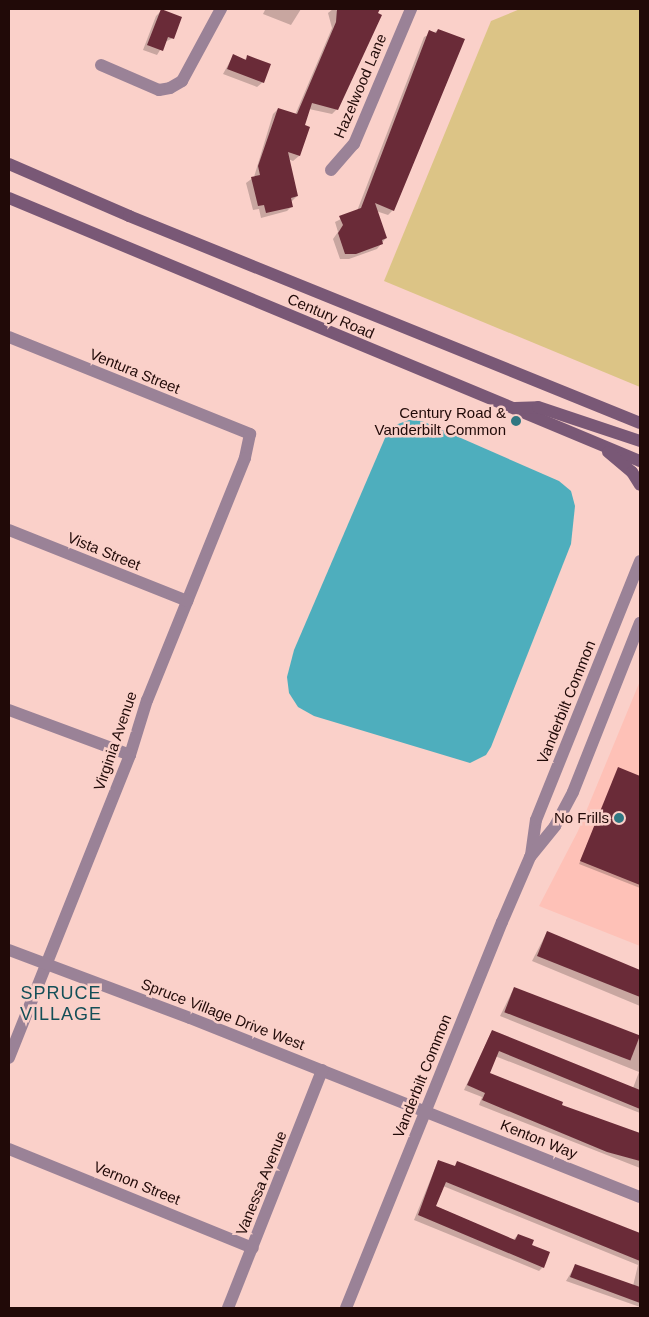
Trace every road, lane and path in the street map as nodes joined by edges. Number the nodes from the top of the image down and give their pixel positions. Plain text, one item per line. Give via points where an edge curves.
1 (221, 9) edge
2 (411, 9) edge
3 (101, 65) dead end
4 (9, 164) edge
5 (331, 170) dead end
6 (9, 198) edge
7 (9, 337) edge
8 (510, 409) junction
9 (640, 423) edge
10 (250, 434) joint
11 (640, 441) edge
12 (600, 445) junction
13 (640, 462) edge
14 (640, 485) edge
15 (9, 530) edge
16 (640, 561) edge
17 (187, 601) junction
18 (640, 623) edge
19 (9, 710) edge
20 (130, 755) junction
21 (530, 857) junction
22 (9, 950) edge
23 (46, 965) junction
24 (9, 1058) edge
25 (322, 1070) junction
26 (426, 1110) junction
27 (9, 1148) edge
28 (640, 1197) edge
29 (252, 1248) junction
30 (350, 1307) edge
31 (228, 1308) edge

1 - 3 street via 182,81 170,88 159,90
2 - 5 street, Hazelwood Lane via 354,144
4 - 9 main road, Century Road via 138,220
6 - 8 main road, Century Road
7 - 10 street, Ventura Street
8 - 11 main road via 538,407
8 - 12 main road, Century Road
10 - 17 street, Virginia Avenue via 245,458
12 - 13 main road, Century Road
12 - 14 main road via 632,472
15 - 17 street, Vista Street
16 - 21 street, Vanderbilt Common via 536,820
17 - 20 street, Virginia Avenue via 147,700
18 - 21 street, Vanderbilt Common via 572,792 554,826
19 - 20 street
20 - 23 street, Virginia Avenue
21 - 26 street, Vanderbilt Common
22 - 23 street, Spruce Village Drive West
23 - 24 street, Virginia Avenue
23 - 25 street, Spruce Village Drive West
25 - 26 street, Spruce Village Drive West
25 - 29 street, Vanessa Avenue
26 - 28 street, Kenton Way
26 - 30 street, Vanderbilt Common
27 - 29 street, Vernon Street
29 - 31 street, Vanessa Avenue

